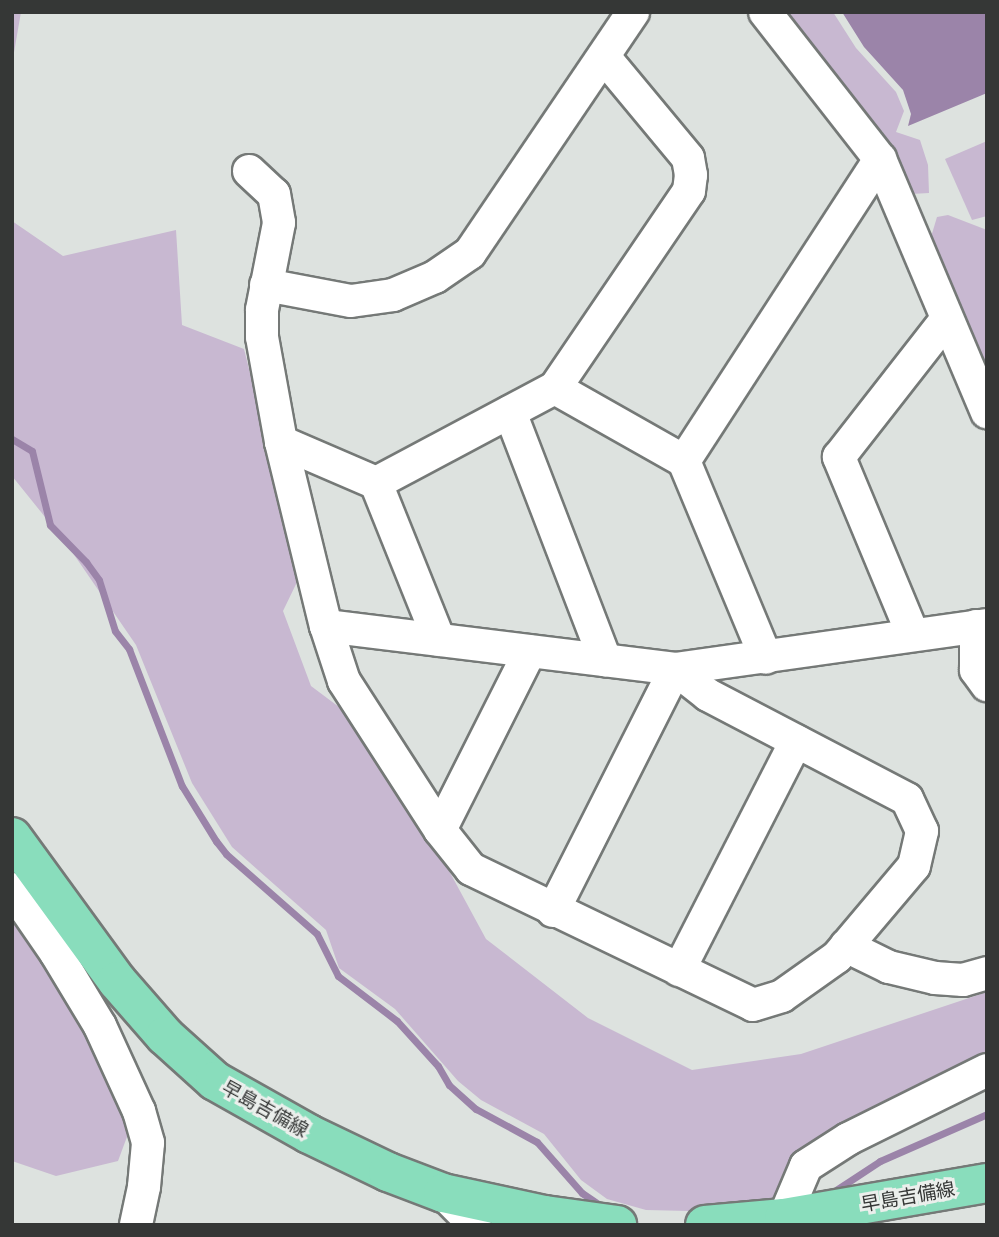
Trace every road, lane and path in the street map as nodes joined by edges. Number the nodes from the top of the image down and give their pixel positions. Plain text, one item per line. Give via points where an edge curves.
1 (633, 12) edge
2 (765, 12) edge
3 (605, 58) junction
4 (880, 159) junction
5 (249, 171) dead end
6 (266, 285) junction
7 (946, 320) junction
8 (555, 388) junction
9 (510, 412) junction
10 (987, 412) edge
11 (281, 442) junction
12 (684, 461) junction
13 (376, 483) junction
14 (981, 625) edge
15 (326, 626) junction
16 (913, 635) junction
17 (439, 640) junction
18 (530, 651) junction
19 (766, 657) junction
20 (605, 660) junction
21 (675, 669) junction
22 (987, 685) edge
23 (796, 741) junction
24 (440, 830) junction
25 (12, 837) edge
26 (12, 889) edge
27 (553, 911) junction
28 (846, 946) junction
29 (678, 970) junction
30 (987, 973) edge
31 (987, 1069) edge
32 (987, 1183) edge
33 (443, 1193) junction
34 (784, 1218) junction
35 (470, 1224) edge
36 (136, 1225) edge
37 (617, 1225) edge
38 (705, 1225) edge

1 - 3 street
2 - 4 street
3 - 6 street via 470,253 435,277 393,295 351,301
3 - 8 street via 688,158 689,191
4 - 7 street
4 - 12 street
5 - 6 street via 274,194 279,223
6 - 11 street via 262,337
7 - 10 street
7 - 16 street via 839,457
8 - 9 street
8 - 12 street
9 - 13 street
9 - 20 street
11 - 13 street
11 - 15 street
12 - 19 street
13 - 17 street
14 - 16 street
14 - 22 street via 976,670
15 - 17 street
15 - 24 street via 344,681
16 - 19 street
17 - 18 street
18 - 20 street
18 - 24 street
19 - 21 street
20 - 21 street
21 - 23 street via 708,695
21 - 27 street
23 - 28 street via 907,799 922,831 914,866
23 - 29 street
24 - 27 street via 471,869
25 - 33 main road, 早島吉備線 via 117,981 188,1059 215,1081 309,1134
26 - 36 street via 100,1026 139,1111 148,1143
27 - 29 street
28 - 29 street via 782,996 753,1005
28 - 30 street via 889,967 935,978 963,980
31 - 34 street via 848,1139 806,1166
32 - 34 main road, 早島吉備線
33 - 35 street
33 - 37 main road, 早島吉備線
34 - 38 main road, 早島吉備線

